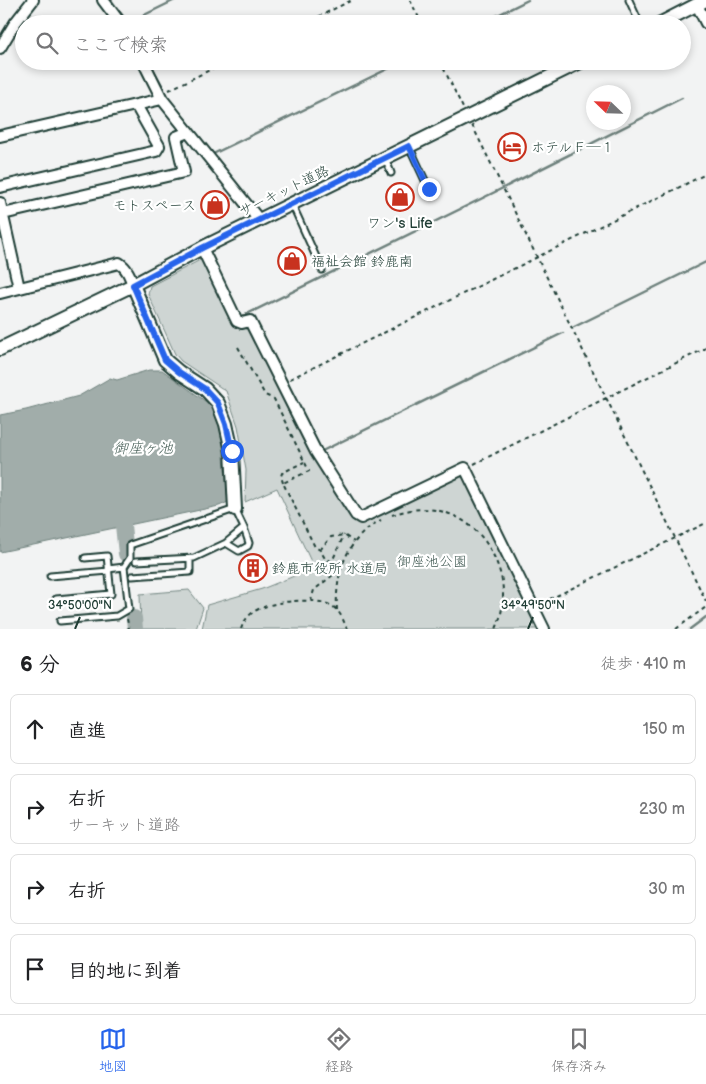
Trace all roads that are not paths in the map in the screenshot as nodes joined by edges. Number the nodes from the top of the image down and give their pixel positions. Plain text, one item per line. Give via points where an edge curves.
1 (103, 0) edge
2 (629, 0) edge
3 (29, 1) edge
4 (702, 3) edge
5 (20, 15) edge
6 (114, 15) edge
7 (636, 15) edge
8 (677, 15) edge
9 (706, 23) edge
10 (15, 24) edge
11 (0, 48) edge
12 (148, 70) edge
13 (564, 70) edge
14 (161, 97) junction
15 (136, 104) junction
16 (188, 132) junction
17 (0, 136) edge
18 (409, 146) junction
19 (384, 158) junction
20 (391, 173) dead end
21 (0, 187) edge
22 (429, 189) dead end
23 (0, 202) edge
24 (292, 204) junction
25 (3, 214) junction
26 (259, 220) junction
27 (202, 248) junction
28 (322, 270) dead end
29 (133, 285) junction
30 (19, 288) junction
31 (0, 293) edge
32 (0, 349) edge
33 (235, 509) junction
34 (244, 528) junction
35 (226, 543) junction
36 (85, 558) dead end
37 (190, 558) junction
38 (136, 561) dead end
39 (124, 567) junction
40 (109, 570) junction
41 (50, 576) dead end
42 (132, 576) dead end
43 (56, 598) dead end
44 (60, 621) dead end
45 (544, 629) edge

1 - 6 street
2 - 7 lane
3 - 5 street
4 - 8 street
4 - 9 street
10 - 11 street
12 - 14 street
13 - 18 street, サーキット道路
14 - 15 street
14 - 16 street
15 - 17 street
15 - 21 street via 158,146 156,151
16 - 25 street via 176,137 184,172
16 - 26 street
18 - 19 street, サーキット道路
18 - 22 lane
19 - 20 lane
19 - 24 street, サーキット道路
23 - 25 street
24 - 26 street, サーキット道路
24 - 28 lane
25 - 30 street
26 - 27 street, サーキット道路
27 - 29 street, サーキット道路
27 - 45 street via 237,321 250,321 316,452 356,515 361,518 465,468
29 - 30 street via 124,266 119,263
29 - 32 street, サーキット道路
29 - 33 street via 165,360 205,389 218,403 232,451
30 - 31 street
33 - 34 lane
33 - 39 lane via 130,546 130,558
34 - 35 lane
34 - 35 lane via 248,546 239,550
35 - 37 lane
36 - 40 lane via 107,556
37 - 38 lane
37 - 42 lane via 190,572
39 - 40 lane
39 - 44 lane via 126,611 117,616
40 - 41 lane
40 - 43 lane via 111,594

